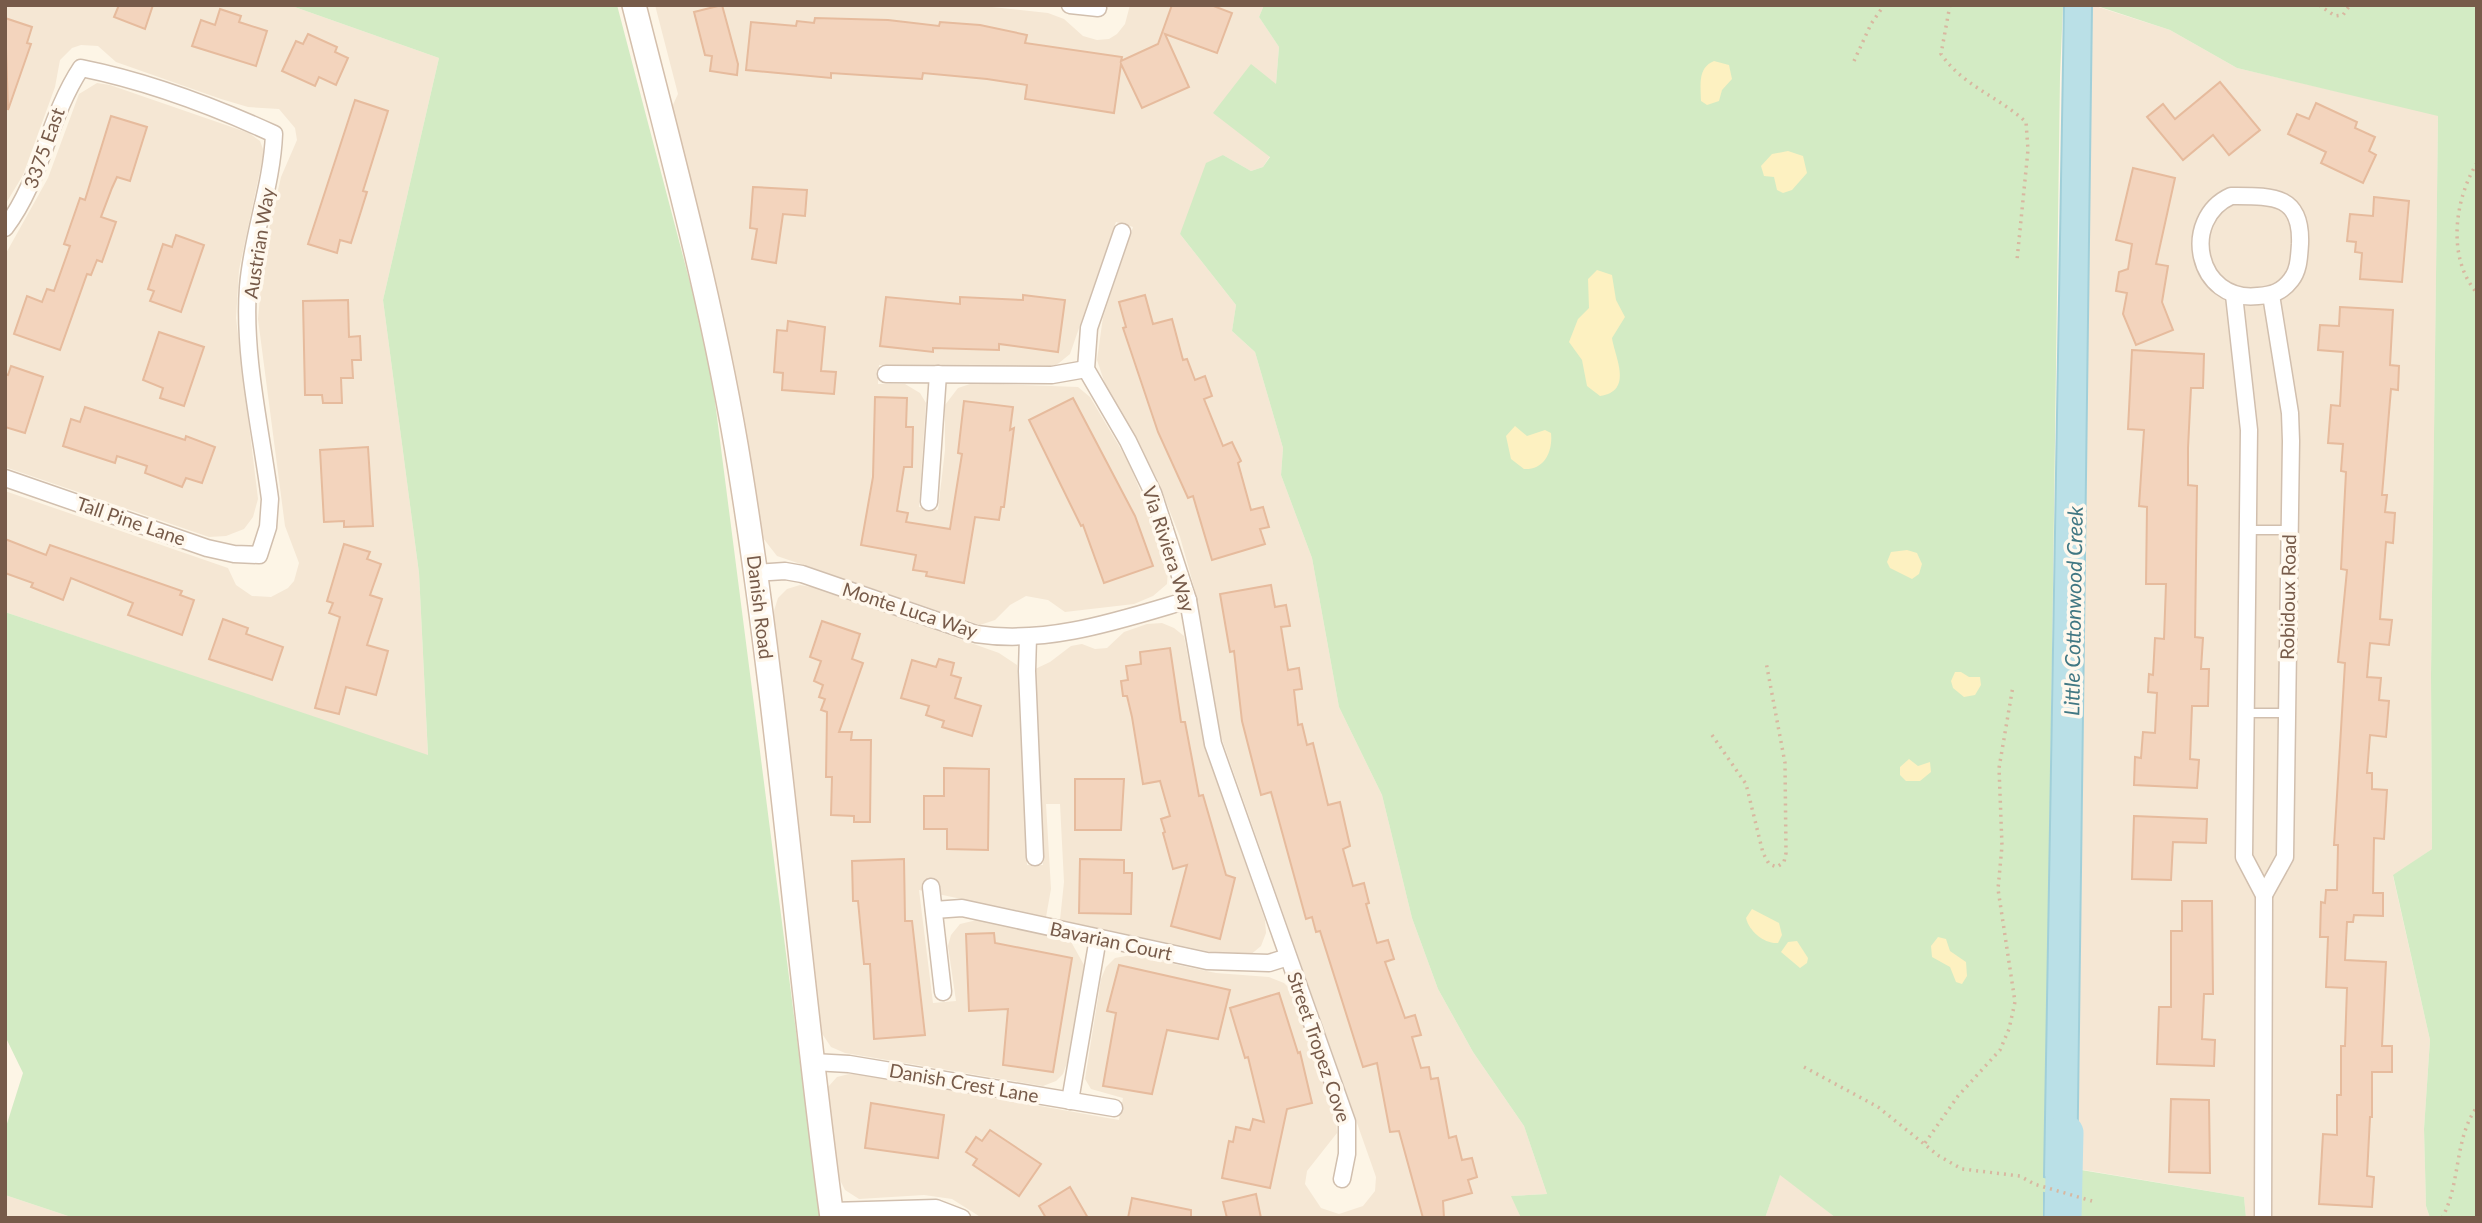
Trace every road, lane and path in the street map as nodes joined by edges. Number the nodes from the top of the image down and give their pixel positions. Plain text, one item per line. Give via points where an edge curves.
1 (634, 5) edge
2 (1070, 5) edge
3 (1884, 5) edge
4 (1950, 5) edge
5 (2319, 5) edge
6 (2350, 5) edge
7 (1098, 8) dead end
8 (1854, 61) dead end
9 (81, 68) joint
10 (2477, 163) edge
11 (5, 228) edge
12 (1122, 232) dead end
13 (2017, 260) dead end
14 (2477, 293) edge
15 (2234, 295) junction
16 (2271, 295) junction
17 (1086, 369) junction
18 (886, 374) dead end
19 (937, 374) junction
20 (5, 478) edge
21 (929, 502) dead end
22 (2248, 530) junction
23 (2289, 530) junction
24 (258, 555) joint
25 (756, 573) junction
26 (1188, 600) junction
27 (1028, 637) junction
28 (1766, 662) dead end
29 (2013, 686) dead end
30 (2245, 713) junction
31 (2286, 713) junction
32 (1712, 735) dead end
33 (1035, 857) dead end
34 (931, 887) dead end
35 (2264, 895) junction
36 (934, 910) junction
37 (1098, 938) junction
38 (1288, 957) junction
39 (943, 992) dead end
40 (813, 1062) junction
41 (1804, 1066) dead end
42 (1070, 1101) junction
43 (2477, 1107) edge
44 (1114, 1108) dead end
45 (1924, 1143) junction
46 (1342, 1179) dead end
47 (2092, 1201) dead end
48 (831, 1214) edge
49 (962, 1218) edge
50 (2263, 1218) edge
51 (2442, 1218) edge

1 - 25 street, Danish Road via 723,371
2 - 7 street
3 - 8 path
4 - 13 path via 1941,54 1952,70 2026,122 2028,150
5 - 6 path via 2336,16 2343,15
9 - 11 street, 3375 East via 64,94 30,188
9 - 24 street, Austrian Way via 125,78 274,134 273,164 248,287 249,332 270,499 268,527
10 - 14 path via 2463,199 2458,258 2466,281
12 - 17 street via 1089,328
15 - 16 street
15 - 16 street via 2215,285 2202,261 2203,226 2209,212 2231,196 2270,196 2297,214 2299,262 2293,278
15 - 22 street, Robidoux Road via 2249,430
16 - 23 street, Robidoux Road via 2290,413
17 - 19 street via 1052,375
17 - 26 street, Via Riviera Way via 1153,493
18 - 19 street
19 - 21 street
20 - 24 street, Tall Pine Lane via 207,548
22 - 23 lane
22 - 30 street, Robidoux Road
23 - 31 street, Robidoux Road
25 - 27 street, Monte Luca Way via 802,574 976,634
25 - 40 street, Danish Road
26 - 27 street, Monte Luca Way via 1099,626
26 - 38 street, Via Riviera Way via 1213,744
27 - 33 street
28 - 32 path via 1786,763 1786,853 1777,867 1769,864 1763,853 1746,784
29 - 45 path via 1999,768 1998,804 2003,846 1998,889 2014,1002 2009,1029 2000,1050
30 - 31 lane
30 - 35 street, Robidoux Road via 2245,857
31 - 35 street, Robidoux Road via 2285,858
34 - 36 street
35 - 50 street, Robidoux Road
36 - 37 street, Bavarian Court via 962,908
36 - 39 street
37 - 38 street, Bavarian Court via 1218,962 1269,963
37 - 42 street
38 - 46 street, Street Tropez Cove via 1347,1122
40 - 42 street, Danish Crest Lane
40 - 48 street, Danish Road
41 - 45 path via 1878,1107
42 - 44 street, Danish Crest Lane
43 - 51 path via 2466,1120 2463,1147
45 - 47 path via 1962,1168 2020,1176
48 - 49 street via 936,1208

